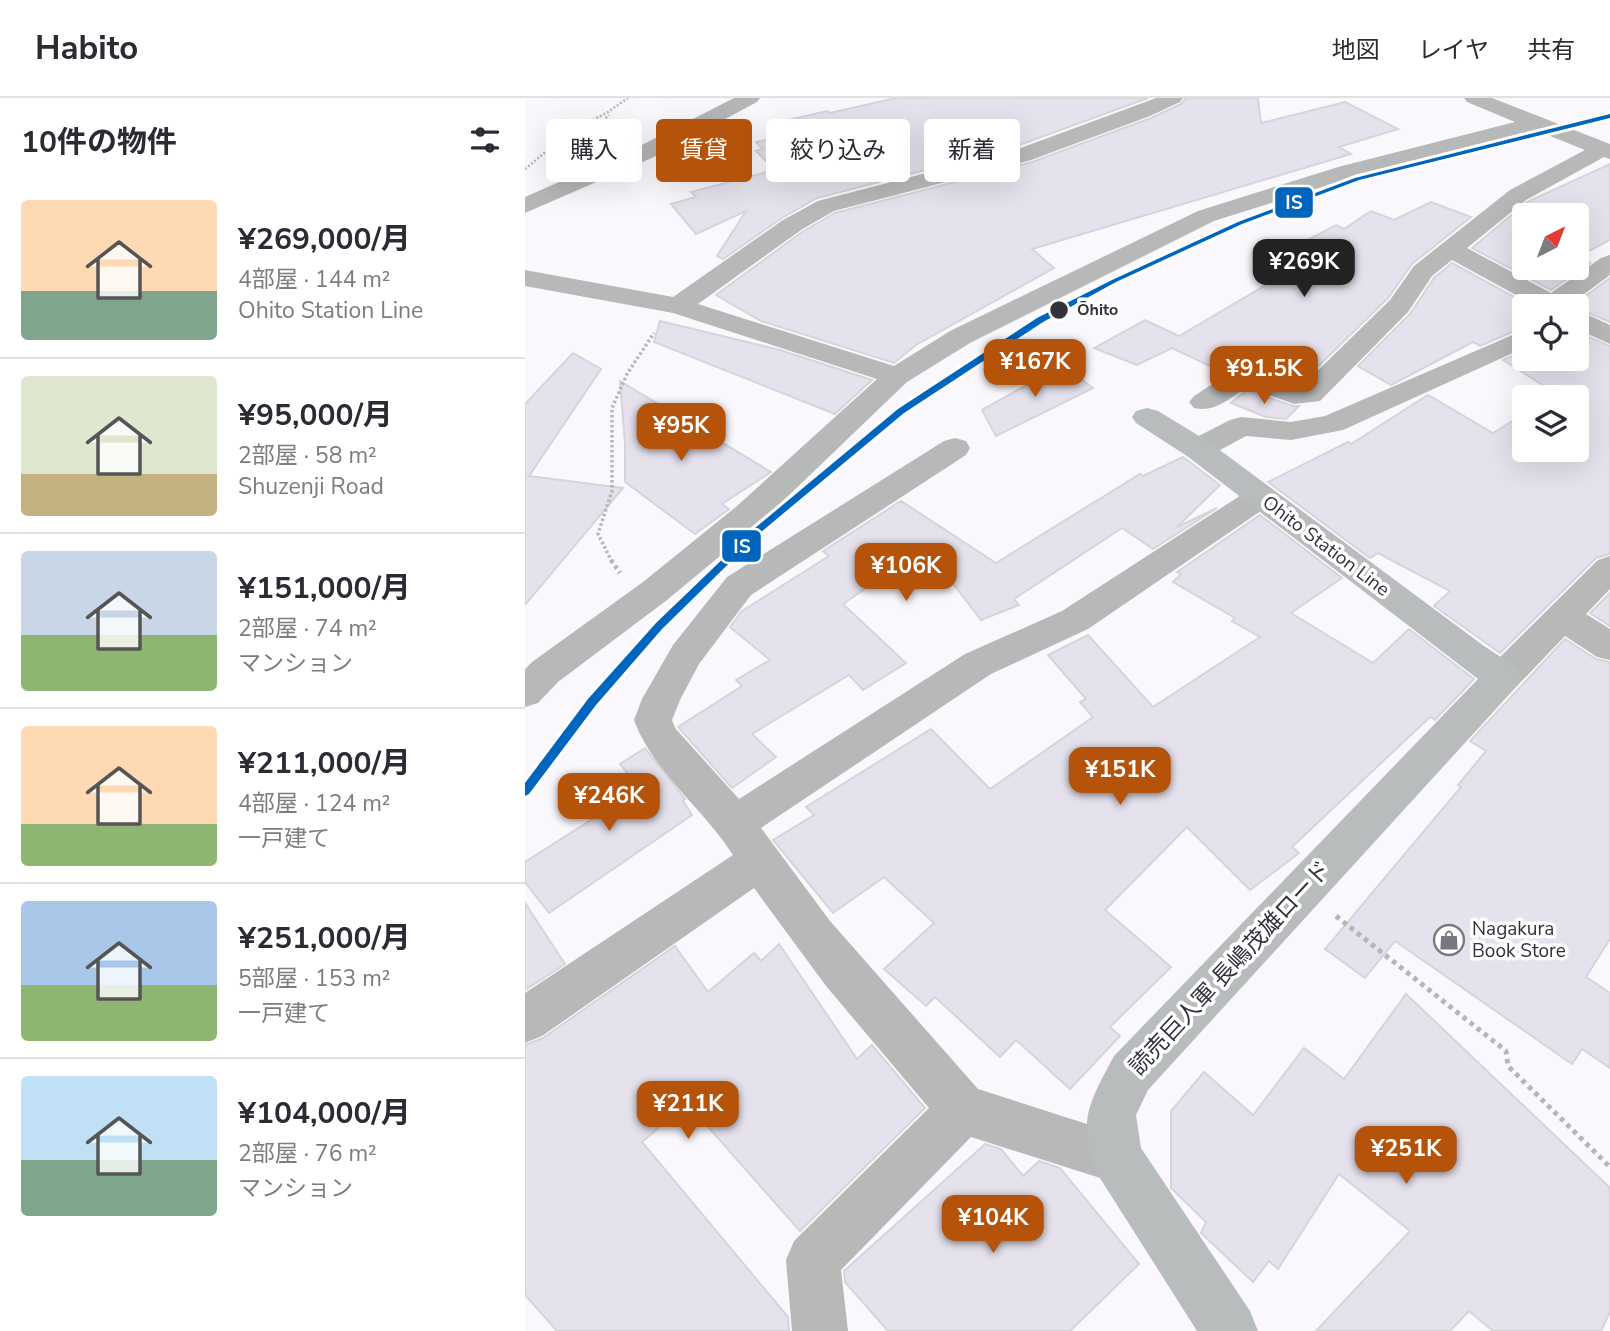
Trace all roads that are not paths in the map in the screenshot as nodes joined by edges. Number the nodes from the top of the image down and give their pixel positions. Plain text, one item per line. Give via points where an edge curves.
1 (750, 98) edge
2 (1173, 98) edge
3 (1474, 98) edge
4 (1536, 123) junction
5 (1607, 151) edge
6 (525, 206) edge
7 (1451, 249) junction
8 (1610, 263) edge
9 (525, 278) edge
10 (1532, 294) edge
11 (1570, 294) edge
12 (678, 306) junction
13 (1589, 324) edge
14 (1610, 335) edge
15 (1512, 343) edge
16 (897, 376) junction
17 (1204, 402) dead end
18 (1147, 417) dead end
19 (955, 449) dead end
20 (1198, 449) junction
21 (1260, 497) junction
22 (1610, 568) edge
23 (1563, 617) junction
24 (1610, 647) edge
25 (532, 677) edge
26 (1503, 677) junction
27 (736, 823) junction
28 (759, 861) junction
29 (525, 1020) edge
30 (963, 1109) junction
31 (1116, 1157) junction
32 (820, 1331) edge
33 (1230, 1331) edge

1 - 6 highway via 646,152
2 - 12 street via 1023,155 826,206
3 - 4 street
4 - 5 street
4 - 16 street via 1346,172 1206,216 960,337
5 - 7 street via 1518,195
7 - 10 street
7 - 17 street via 1423,271 1399,306 1310,395 1294,395 1244,376
8 - 11 street
9 - 12 street
12 - 16 street
13 - 14 street
15 - 20 street via 1332,424 1291,431 1241,426
16 - 25 street via 749,514 641,601
18 - 20 main road, Ohito Station Line
19 - 27 street via 739,586 686,655 653,720 659,736
20 - 21 main road, Ohito Station Line
21 - 26 main road, Ohito Station Line
21 - 27 street via 1075,620 978,664
22 - 23 street
23 - 24 street
23 - 26 street
26 - 31 main road, 読売巨人軍 長嶋茂雄ロード via 1131,1073 1111,1113
27 - 28 street
28 - 29 street
28 - 30 street via 823,949
30 - 31 street
30 - 32 street via 813,1260
31 - 33 main road, 読売巨人軍 長嶋茂雄ロード

